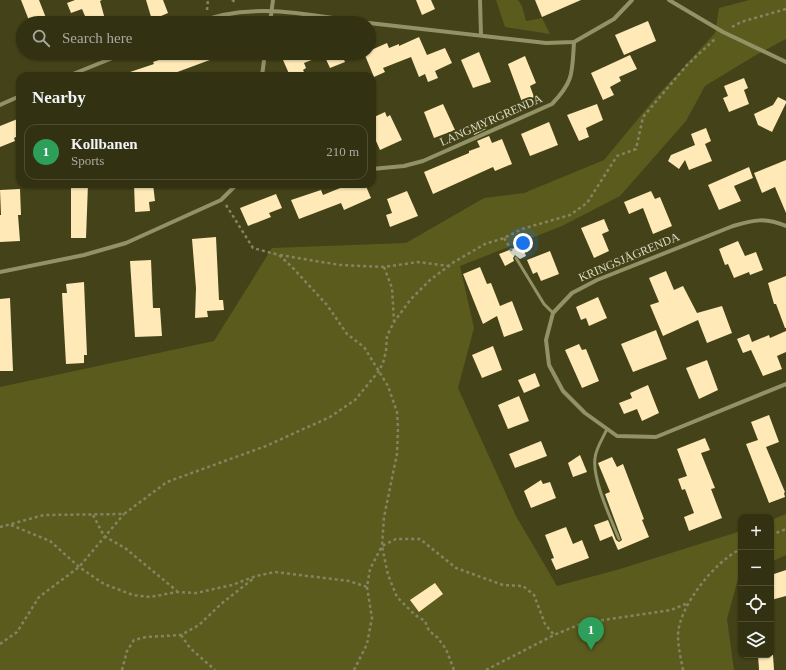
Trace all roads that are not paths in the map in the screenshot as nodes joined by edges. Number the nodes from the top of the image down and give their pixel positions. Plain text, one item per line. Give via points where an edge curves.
1 (273, 0) edge
2 (480, 0) edge
3 (632, 0) edge
4 (669, 0) edge
5 (272, 11) junction
6 (218, 16) edge
7 (271, 16) edge
8 (312, 16) edge
9 (376, 24) edge
10 (481, 35) junction
11 (574, 42) junction
12 (108, 60) edge
13 (264, 60) edge
14 (786, 62) edge
15 (78, 72) edge
16 (263, 72) edge
17 (16, 98) edge
18 (0, 105) edge
19 (376, 169) edge
20 (233, 188) edge
21 (786, 226) edge
22 (516, 258) road end
23 (0, 272) edge
24 (554, 313) junction
25 (786, 384) edge
26 (607, 429) junction
27 (619, 539) dead end

1 - 5 street
2 - 10 street
3 - 11 street via 614,19
4 - 14 street via 723,32
5 - 6 street via 249,11
5 - 7 street
5 - 8 street
9 - 10 street
10 - 11 street via 546,43
11 - 19 street, LANGMYRGRENDA via 572,76 552,104 423,161
12 - 15 street
13 - 16 street
17 - 18 street
20 - 23 street via 221,200 126,243 84,255
21 - 24 street, KRINGSJÅGRENDA via 772,220 754,220 733,226 597,280 572,293
22 - 24 lane via 544,304
24 - 26 street, KRINGSJÅGRENDA via 546,340 549,365 563,391 584,413
25 - 26 street, KRINGSJÅGRENDA via 656,437 617,436
26 - 27 lane via 594,459 604,504

